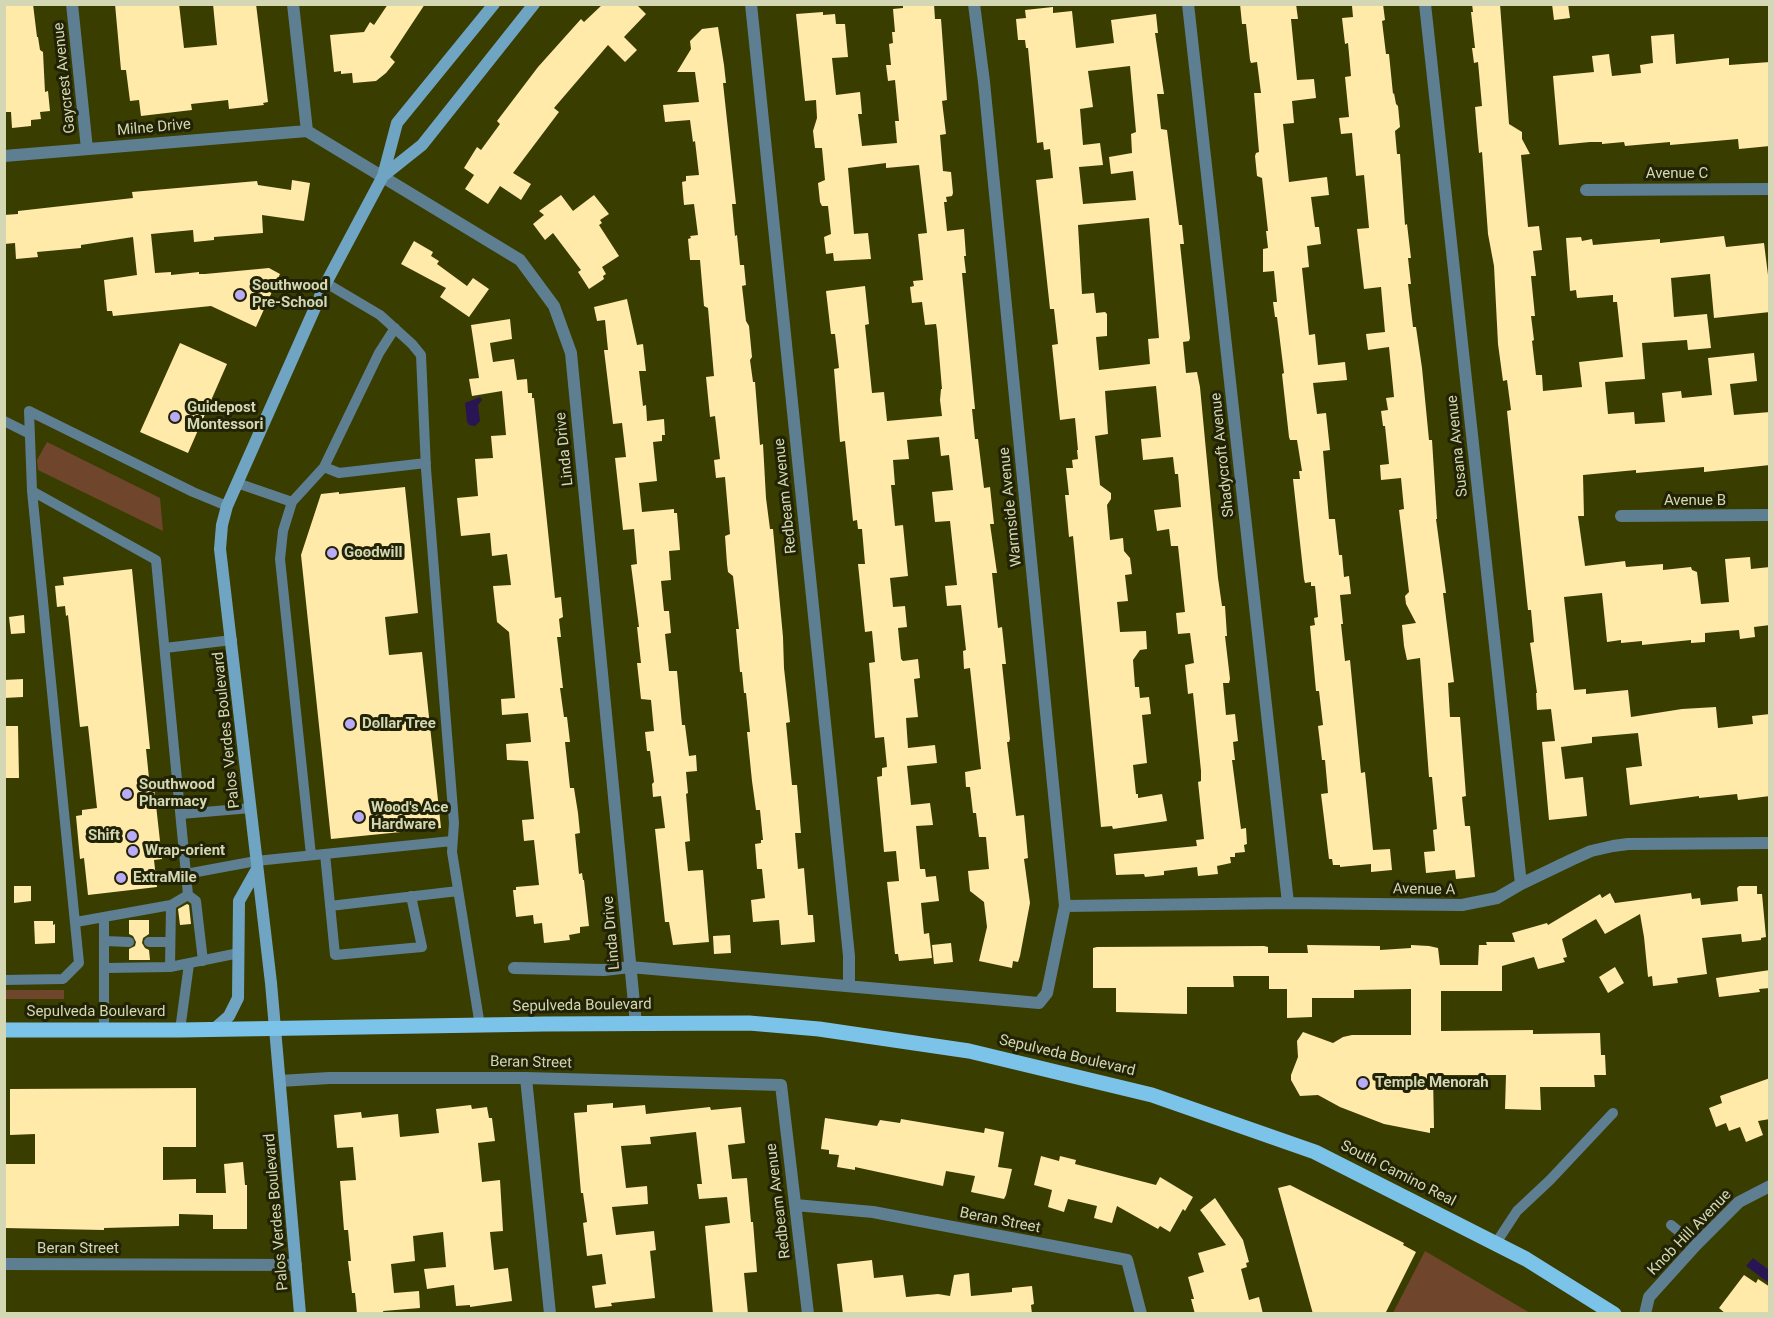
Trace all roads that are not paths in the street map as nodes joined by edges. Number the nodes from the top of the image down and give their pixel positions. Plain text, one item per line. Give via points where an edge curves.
1 (72, 4) edge
2 (293, 4) edge
3 (494, 4) edge
4 (534, 4) edge
5 (751, 4) edge
6 (974, 4) edge
7 (1188, 4) edge
8 (1425, 4) edge
9 (307, 131) junction
10 (87, 149) junction
11 (4, 156) edge
12 (383, 176) junction
13 (1770, 189) edge
14 (1586, 190) dead end
15 (326, 283) junction
16 (395, 328) junction
17 (4, 421) edge
18 (30, 434) junction
19 (426, 463) junction
20 (324, 467) junction
21 (237, 483) junction
22 (32, 491) junction
23 (292, 502) junction
24 (227, 506) junction
25 (1770, 515) edge
26 (1621, 516) dead end
27 (232, 640) junction
28 (165, 648) junction
29 (251, 808) junction
30 (181, 814) junction
31 (452, 841) junction
32 (1770, 843) edge
33 (325, 854) junction
34 (311, 855) junction
35 (257, 865) junction
36 (186, 874) junction
37 (1521, 884) junction
38 (458, 891) junction
39 (188, 895) junction
40 (411, 896) junction
41 (1288, 903) junction
42 (171, 905) junction
43 (330, 906) junction
44 (1065, 906) junction
45 (104, 918) junction
46 (76, 922) junction
47 (105, 941) junction
48 (129, 942) dead end
49 (149, 942) dead end
50 (170, 942) junction
51 (239, 953) junction
52 (203, 961) junction
53 (189, 964) junction
54 (170, 967) junction
55 (630, 967) junction
56 (106, 968) junction
57 (514, 968) dead end
58 (4, 980) edge
59 (849, 985) junction
60 (636, 1024) junction
61 (480, 1026) junction
62 (275, 1029) junction
63 (4, 1030) edge
64 (104, 1030) junction
65 (180, 1030) junction
66 (213, 1030) junction
67 (526, 1078) junction
68 (280, 1080) junction
69 (781, 1085) joint
70 (1152, 1095) joint
71 (1613, 1113) dead end
72 (1770, 1186) edge
73 (795, 1205) junction
74 (1671, 1225) dead end
75 (1496, 1243) junction
76 (1696, 1245) junction
77 (4, 1264) edge
78 (296, 1265) junction
79 (300, 1314) edge
80 (550, 1314) edge
81 (808, 1314) edge
82 (1141, 1314) edge
83 (1614, 1314) edge
84 (1645, 1314) edge

1 - 10 street, Gaycrest Avenue
2 - 9 street
3 - 12 main road, Palos Verdes Boulevard via 398,123
4 - 12 main road, Palos Verdes Boulevard via 422,145
5 - 59 street, Redbeam Avenue
6 - 44 street, Warmside Avenue
7 - 41 street, Shadycroft Avenue
8 - 37 street, Susana Avenue
9 - 10 street, Milne Drive
9 - 12 street, Linda Drive
10 - 11 street, Milne Drive
12 - 15 main road, Palos Verdes Boulevard
12 - 55 street, Linda Drive via 520,260 554,306 571,352
13 - 14 street, Avenue C
15 - 16 lane
15 - 21 main road, Palos Verdes Boulevard
16 - 19 lane via 420,355
16 - 20 lane
17 - 18 lane
18 - 22 lane
18 - 24 lane via 29,411
19 - 20 lane via 339,473
19 - 31 lane via 454,823
20 - 23 lane
21 - 23 lane
21 - 24 main road, Palos Verdes Boulevard
22 - 28 lane via 156,560
22 - 46 lane
23 - 34 lane via 280,559
24 - 27 main road, Palos Verdes Boulevard via 220,549
25 - 26 street, Avenue B
27 - 28 lane
27 - 29 main road, Palos Verdes Boulevard
28 - 30 lane
29 - 30 lane
29 - 35 main road, Palos Verdes Boulevard
30 - 36 lane
31 - 33 lane
31 - 38 lane
32 - 37 street, Avenue A via 1613,846 1591,851
33 - 34 lane
33 - 43 lane
34 - 35 lane
35 - 36 lane
35 - 51 main road via 239,901
35 - 62 main road, Palos Verdes Boulevard
36 - 39 lane
37 - 41 street, Avenue A via 1497,898 1462,905
38 - 40 lane
38 - 61 lane
39 - 42 lane
39 - 52 lane via 196,901
40 - 43 lane
40 - 43 lane via 422,946 335,955
41 - 44 street, Avenue A
42 - 45 lane
42 - 50 lane
44 - 59 street, Warmside Avenue via 1047,993 1039,1003
45 - 46 lane
45 - 47 lane
46 - 58 lane via 79,963 63,980
47 - 48 lane
47 - 56 lane
49 - 50 lane
50 - 54 lane
51 - 52 lane
51 - 66 main road via 238,998 229,1016
52 - 53 lane
53 - 54 lane
53 - 65 lane
54 - 56 lane
55 - 57 street
55 - 59 street
55 - 60 street, Linda Drive
56 - 64 lane
60 - 61 main road, Sepulveda Boulevard
60 - 70 main road, Sepulveda Boulevard via 749,1023 819,1029 969,1051
61 - 62 main road, Sepulveda Boulevard
62 - 66 main road, Sepulveda Boulevard
62 - 68 main road, Palos Verdes Boulevard
63 - 64 main road, Sepulveda Boulevard
64 - 65 main road, Sepulveda Boulevard
65 - 66 main road, Sepulveda Boulevard
67 - 68 street, Beran Street
67 - 69 street, Beran Street
67 - 80 street
68 - 78 main road, Palos Verdes Boulevard
69 - 73 street, Redbeam Avenue
70 - 75 main road, South Camino Real via 1315,1152
71 - 75 lane via 1517,1211
72 - 76 street, Knob Hill Avenue via 1738,1202
73 - 81 street, Redbeam Avenue
73 - 82 street, Beran Street via 873,1212 1127,1260
74 - 76 lane
75 - 83 main road, South Camino Real
76 - 84 street, Knob Hill Avenue via 1649,1297
77 - 78 street, Beran Street
78 - 79 main road, Palos Verdes Boulevard

